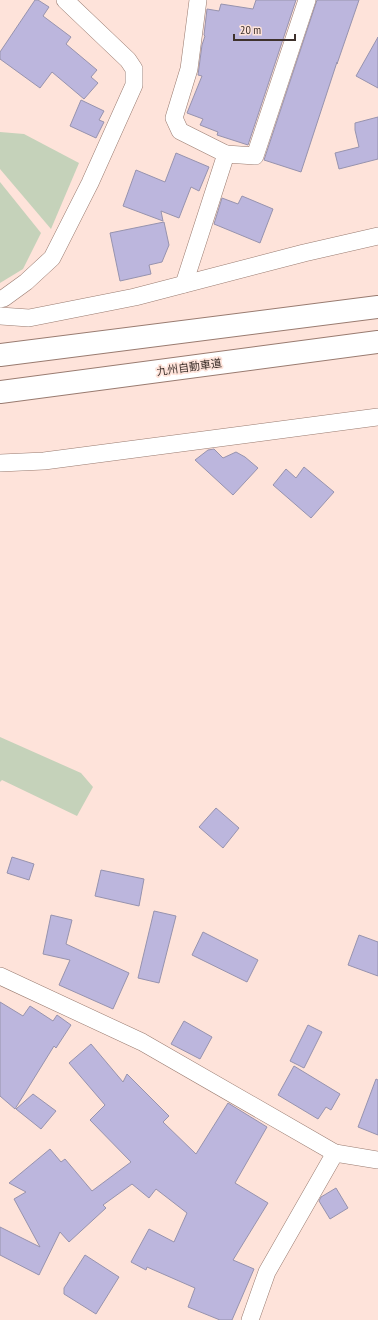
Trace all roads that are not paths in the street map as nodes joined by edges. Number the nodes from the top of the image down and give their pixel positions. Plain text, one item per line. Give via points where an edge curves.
1 (65, 0) edge
2 (198, 0) edge
3 (307, 0) edge
4 (226, 154) junction
5 (378, 236) edge
6 (184, 284) junction
7 (0, 299) edge
8 (378, 308) edge
9 (0, 316) edge
10 (378, 342) edge
11 (0, 355) edge
12 (0, 392) edge
13 (378, 417) edge
14 (0, 463) edge
15 (0, 976) edge
16 (335, 1153) junction
17 (378, 1160) edge
18 (250, 1320) edge

1 - 7 street via 128,60 134,69 134,85 90,183 52,258 26,282
2 - 4 street via 190,69 174,118 180,131
3 - 4 street via 255,156
4 - 6 street
5 - 6 street
6 - 9 street via 135,297 29,318
8 - 11 highway
10 - 12 highway, 九州自動車道
13 - 14 street via 44,461
15 - 16 street via 142,1042
16 - 17 street
16 - 18 street via 267,1272

